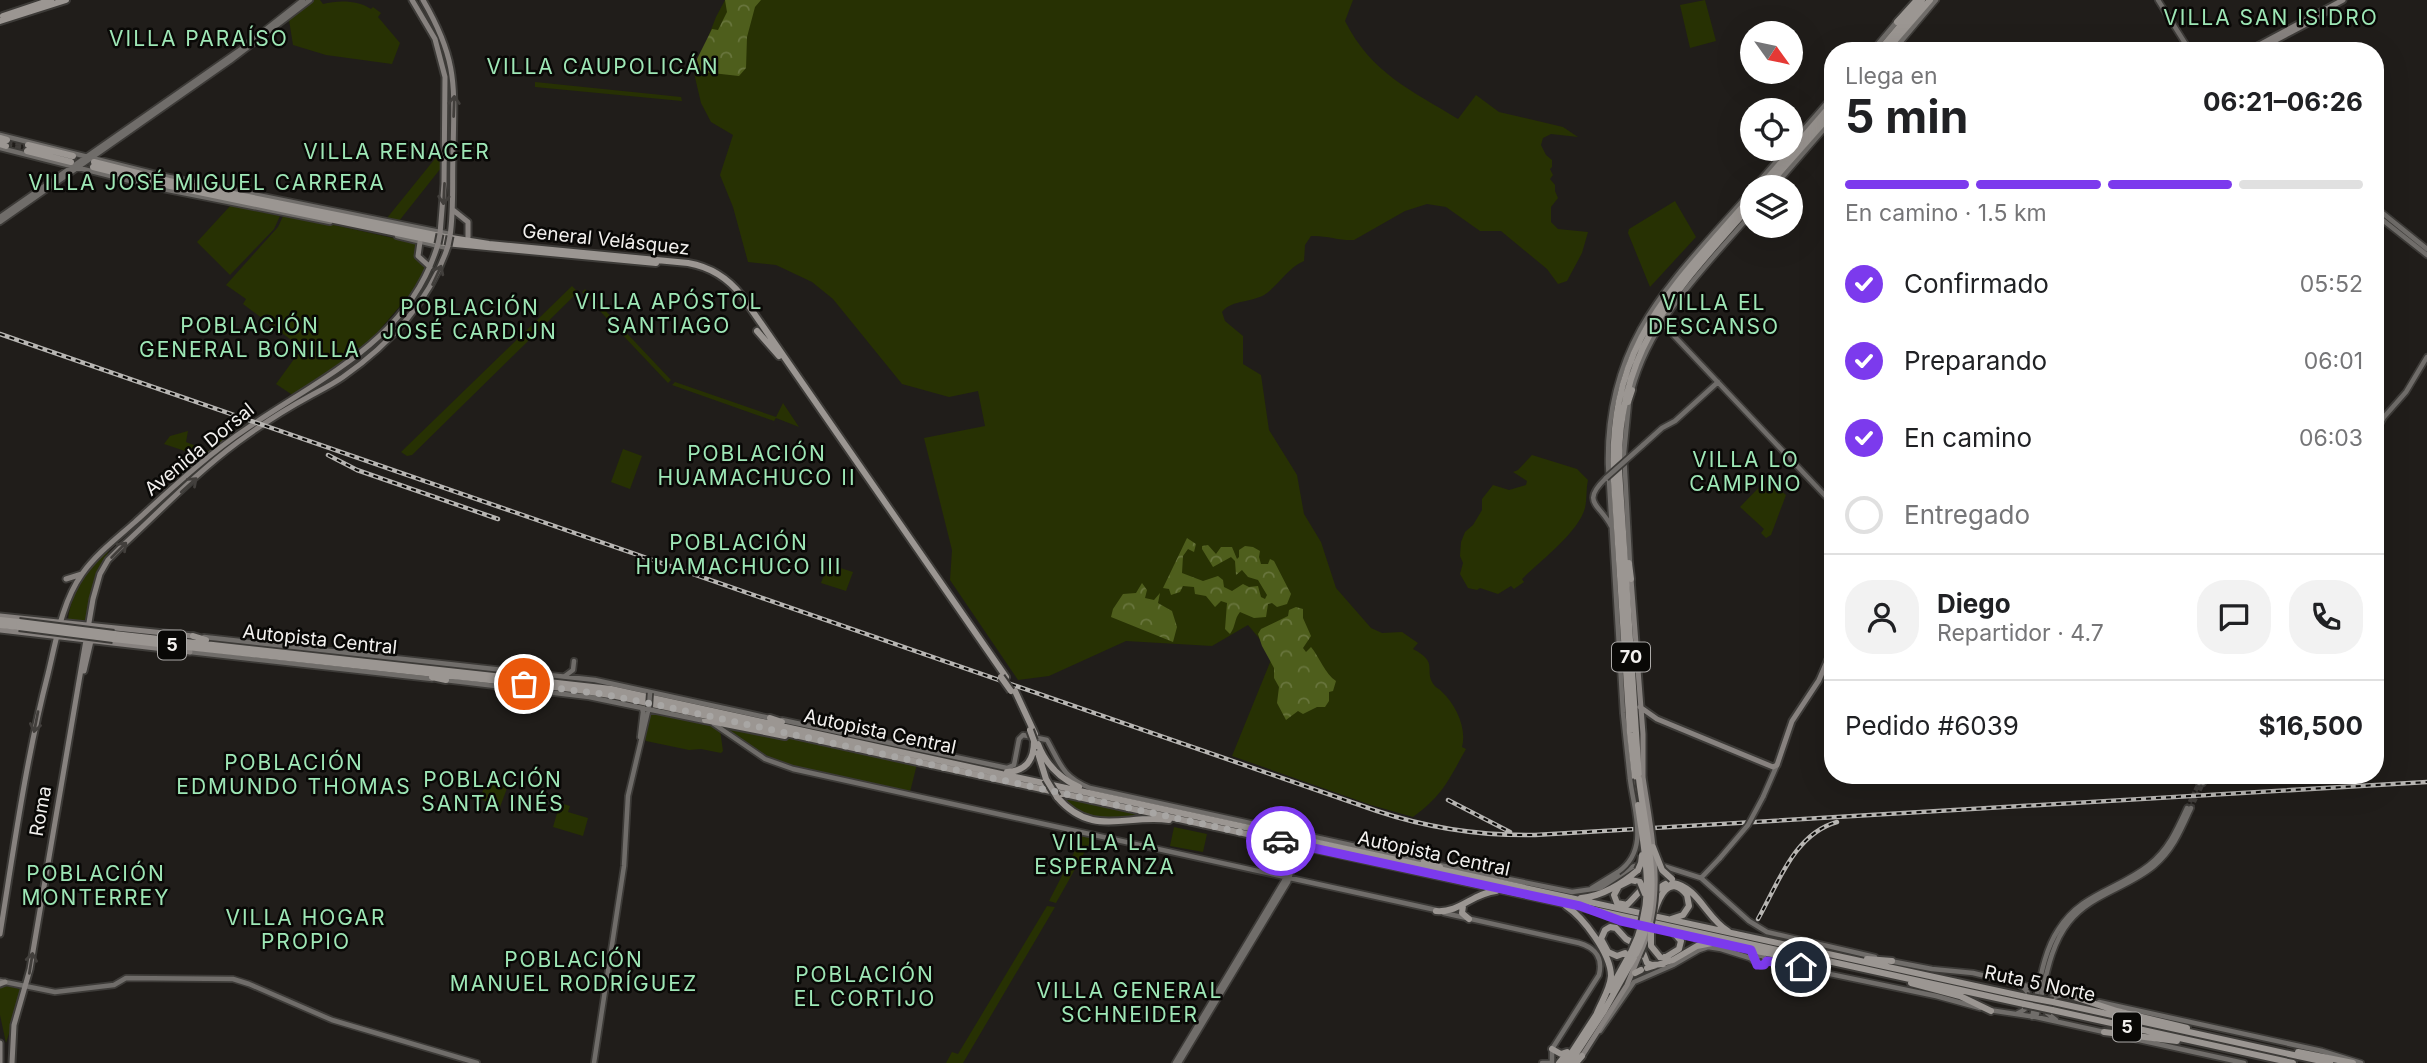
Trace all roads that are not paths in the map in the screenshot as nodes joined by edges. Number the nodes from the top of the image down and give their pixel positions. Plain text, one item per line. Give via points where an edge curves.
1 (51, 0) edge
2 (66, 0) edge
3 (303, 0) edge
4 (310, 0) edge
5 (412, 0) edge
6 (423, 0) edge
7 (1918, 0) edge
8 (1930, 0) edge
9 (1936, 0) edge
10 (2158, 0) edge
11 (2343, 0) edge
12 (2349, 0) edge
13 (0, 19) edge
14 (1897, 22) joint
15 (253, 39) junction
16 (1880, 42) edge
17 (1886, 42) edge
18 (1894, 42) edge
19 (1901, 42) edge
20 (2184, 42) edge
21 (2265, 42) edge
22 (2272, 42) edge
23 (429, 43) dead end
24 (437, 44) junction
25 (1824, 106) edge
26 (1824, 113) edge
27 (1824, 122) edge
28 (1824, 129) edge
29 (1803, 131) edge
30 (2, 142) edge
31 (28, 148) tunnel mouth
32 (120, 158) dead end
33 (92, 161) junction
34 (1777, 161) edge
35 (74, 163) junction
36 (63, 164) junction
37 (114, 164) junction
38 (65, 172) junction
39 (1765, 175) edge
40 (1770, 175) edge
41 (1778, 175) edge
42 (1784, 175) edge
43 (222, 192) junction
44 (198, 196) junction
45 (268, 197) junction
46 (230, 199) junction
47 (1740, 204) edge
48 (453, 210) junction
49 (1740, 210) edge
50 (294, 211) junction
51 (2384, 214) edge
52 (461, 217) junction
53 (1740, 218) edge
54 (0, 220) edge
55 (2384, 221) edge
56 (452, 222) junction
57 (337, 223) junction
58 (1740, 227) edge
59 (440, 233) junction
60 (450, 235) junction
61 (468, 237) dead end
62 (420, 242) junction
63 (525, 243) dead end
64 (438, 245) junction
65 (448, 247) junction
66 (2427, 249) edge
67 (506, 250) junction
68 (555, 250) junction
69 (2427, 255) edge
70 (538, 257) dead end
71 (433, 258) junction
72 (424, 261) junction
73 (430, 267) junction
74 (1661, 322) junction
75 (757, 331) dead end
76 (779, 356) junction
77 (2427, 357) edge
78 (1619, 382) junction
79 (1718, 382) junction
80 (1632, 390) junction
81 (296, 401) junction
82 (2384, 417) edge
83 (1617, 431) junction
84 (1824, 495) edge
85 (167, 505) junction
86 (169, 512) dead end
87 (1613, 532) junction
88 (1623, 535) junction
89 (82, 575) junction
90 (66, 579) dead end
91 (1631, 579) junction
92 (38, 620) junction
93 (0, 623) edge
94 (61, 623) junction
95 (88, 626) junction
96 (37, 635) junction
97 (193, 636) junction
98 (57, 638) junction
99 (88, 641) junction
100 (1620, 641) junction
101 (231, 649) junction
102 (190, 652) junction
103 (574, 661) dead end
104 (1824, 662) edge
105 (439, 664) junction
106 (397, 667) junction
107 (1824, 668) edge
108 (563, 677) junction
109 (1003, 677) junction
110 (446, 680) junction
111 (1627, 685) junction
112 (649, 692) junction
113 (641, 707) junction
114 (649, 707) junction
115 (1640, 707) junction
116 (770, 718) junction
117 (1657, 719) junction
118 (705, 720) junction
119 (1642, 726) junction
120 (803, 730) junction
121 (1034, 737) junction
122 (810, 738) junction
123 (640, 741) junction
124 (1775, 766) junction
125 (990, 771) junction
126 (1637, 778) junction
127 (1101, 795) junction
128 (2189, 808) tunnel mouth
129 (1196, 822) junction
130 (1298, 835) junction
131 (1642, 836) junction
132 (1653, 847) junction
133 (1424, 861) junction
134 (1465, 875) junction
135 (1287, 878) junction
136 (1701, 878) junction
137 (1511, 891) junction
138 (1578, 892) junction
139 (1565, 897) junction
140 (1558, 902) junction
141 (1465, 905) junction
142 (1580, 906) junction
143 (1646, 906) junction
144 (1436, 911) junction
145 (1709, 915) junction
146 (1655, 916) junction
147 (1469, 919) junction
148 (1651, 925) junction
149 (1674, 933) junction
150 (0, 934) edge
151 (1743, 936) junction
152 (1735, 941) joint
153 (1725, 944) junction
154 (1709, 947) junction
155 (1751, 950) junction
156 (1634, 955) junction
157 (1837, 956) junction
158 (1661, 960) junction
159 (1756, 960) junction
160 (1819, 960) junction
161 (1892, 961) junction
162 (1878, 972) junction
163 (1640, 973) junction
164 (1625, 981) dead end
165 (2, 982) edge
166 (2016, 983) junction
167 (26, 987) junction
168 (2041, 990) junction
169 (2065, 995) junction
170 (2074, 997) junction
171 (2025, 1001) junction
172 (2053, 1006) junction
173 (1992, 1011) junction
174 (2014, 1014) junction
175 (1599, 1015) junction
176 (2034, 1017) junction
177 (2060, 1023) junction
178 (2104, 1032) junction
179 (1582, 1035) junction
180 (1595, 1036) junction
181 (2208, 1036) junction
182 (0, 1043) edge
183 (2203, 1043) junction
184 (1554, 1046) junction
185 (2271, 1050) junction
186 (1569, 1051) junction
187 (2260, 1056) junction
188 (1580, 1060) edge
189 (593, 1061) edge
190 (0, 1063) edge
191 (12, 1063) edge
192 (477, 1063) edge
193 (1177, 1063) edge
194 (1542, 1063) edge
195 (1551, 1063) edge
196 (1559, 1063) edge
197 (1565, 1063) edge
198 (1570, 1063) edge
199 (2244, 1063) edge
200 (2280, 1063) edge
201 (2293, 1063) edge
202 (2330, 1063) edge
203 (2353, 1063) edge
204 (2361, 1063) edge

1 - 13 highway
2 - 13 highway
3 - 15 main road
4 - 15 main road
5 - 24 main road, Avenida Dorsal
48 -> 6 main road, Avenida Dorsal via 453,75 444,40
7 - 14 highway
7 - 17 highway
8 - 18 highway
9 - 19 main road
10 - 20 main road
11 - 21 main road
12 - 22 main road
14 - 16 main road
15 - 33 main road
23 - 24 main road
24 -> 59 main road, Avenida Dorsal via 446,93
25 - 29 main road
26 - 40 highway
27 - 41 highway
28 - 42 main road
30 - 33 main road
30 - 36 main road
31 - 35 highway
32 - 37 main road
33 - 35 main road
33 - 37 main road
33 - 43 highway, General Velásquez
33 - 46 highway, General Velásquez
34 - 39 main road
35 - 36 main road
35 - 38 main road
35 - 44 main road
35 - 54 main road
36 - 38 main road
37 - 45 main road
38 - 54 main road
43 - 45 highway
43 - 68 highway, General Velásquez via 444,237
44 - 46 highway
44 - 57 main road
45 - 59 main road
46 - 50 highway, General Velásquez
47 - 78 main road via 1660,295 1640,328
48 - 52 main road
48 - 56 main road, Avenida Dorsal
49 - 83 highway, 70 via 1650,319 1625,375
50 - 57 highway
50 - 67 highway, General Velásquez via 445,243
51 - 66 main road
52 - 56 main road
52 - 61 main road via 469,224
53 - 83 highway, 70 via 1654,324 1631,375
55 - 69 main road
56 - 60 main road, Avenida Dorsal
57 - 62 main road
58 - 74 main road
59 - 60 main road
59 - 64 main road, Avenida Dorsal, bridge
60 - 65 main road, Avenida Dorsal, bridge
62 - 64 main road
62 - 72 main road via 417,254
63 - 68 highway
64 - 65 main road
64 - 71 main road, Avenida Dorsal
81 -> 65 main road, Avenida Dorsal via 344,377 391,337 430,288
67 - 70 highway
67 - 76 highway, General Velásquez via 702,270 734,292
68 - 109 highway, General Velásquez via 694,264 713,270 732,284
71 - 72 main road
71 - 73 main road, Avenida Dorsal
72 - 73 main road
73 - 81 main road, Avenida Dorsal via 414,298 378,338
74 - 79 main road
74 - 80 main road
75 - 76 highway
76 - 109 highway, General Velásquez
77 - 82 main road
78 - 83 highway
78 - 87 main road via 1608,450
79 - 84 main road
79 - 87 main road, bridge via 1595,489 1596,509
80 - 83 highway
80 - 91 main road via 1624,449
85 -> 81 main road, Avenida Dorsal via 234,445
81 - 89 main road, Avenida Dorsal via 236,436 196,467
83 - 88 highway, 70
83 - 111 highway, 70 via 1613,467
85 - 86 main road
95 -> 85 main road, Avenida Dorsal via 97,583 108,560
87 - 100 main road
88 - 91 highway
88 - 126 highway, 70
89 - 90 main road
89 - 94 main road, Avenida Dorsal
91 - 115 main road
92 - 93 main road
92 - 94 main road
92 - 96 main road via 33,628
93 - 96 main road
93 - 101 highway, Autopista Central / 5, bridge
94 - 95 main road
94 - 98 main road, Avenida Dorsal
95 - 97 main road
95 - 99 main road, Avenida Dorsal
96 - 98 main road
97 - 101 highway
97 - 105 main road
98 - 99 main road
98 -> 150 main road, Avenida Dorsal via 35,726
99 - 102 main road
167 -> 99 main road, Roma
100 - 111 highway
100 - 126 main road via 1625,735
101 - 102 highway
101 - 106 highway, Autopista Central / 5
102 - 110 main road
103 - 108 main road via 572,672
104 - 124 main road via 1789,721
105 - 106 highway
105 - 108 main road
106 - 110 highway
106 - 120 highway, Autopista Central / 5 via 598,687
106 - 122 highway, Autopista Central / 5 via 602,694
107 - 124 main road via 1791,723
108 - 112 main road
109 - 121 highway, General Velásquez, bridge
110 - 113 main road via 589,696
111 - 126 highway, 70
112 - 114 main road, bridge
112 - 116 main road
113 - 114 main road
113 - 123 main road
114 - 118 main road
114 - 123 main road
115 - 117 main road
115 - 119 main road
116 - 120 highway
116 - 130 main road via 1007,768 1015,764 1019,738 1030,735 1047,740 1063,770 1087,787
117 - 119 main road via 1647,719
117 - 124 main road
118 - 122 highway
118 - 135 main road via 765,759 793,769
119 - 126 main road
120 - 125 highway, Autopista Central / 5
121 - 125 highway via 1032,757 1024,768
121 - 127 highway via 1045,760 1060,776
121 - 129 highway, bridge via 1046,779 1075,813 1097,822 1148,818
122 - 129 highway, Autopista Central / 5
123 - 189 main road via 628,796 624,867
124 - 136 main road, bridge via 1748,825
125 - 127 highway, Autopista Central / 5
126 - 131 highway, 70, bridge
126 - 132 main road, bridge
126 - 138 main road, bridge via 1637,845 1632,860 1595,887
126 - 156 highway, 70, bridge via 1653,890 1647,925
127 - 134 highway, Autopista Central / 5
128 - 168 main road via 2177,839 2159,862 2078,912 2054,948
129 - 137 highway, Autopista Central / 5
130 - 133 main road
130 - 135 main road, bridge
131 - 139 highway, bridge via 1638,870 1596,896
131 - 143 highway, 70, bridge via 1648,877
132 - 145 highway, bridge via 1660,869 1692,890
132 - 146 main road, bridge
133 - 134 highway
133 - 138 main road
134 - 139 highway, Autopista Central / 5
135 - 144 main road
135 - 193 main road
136 - 138 main road via 1665,865 1644,864 1600,888
136 - 161 main road via 1770,934
137 - 140 highway, Autopista Central / 5
137 - 141 highway via 1486,892
139 - 146 highway, Autopista Central / 5
140 - 142 highway, Autopista Central / 5
140 - 175 highway via 1582,918 1609,965 1610,983
141 - 144 highway
141 - 147 highway via 1462,912
142 - 149 highway
142 - 152 highway, Autopista Central / 5
143 - 145 highway, bridge via 1644,888 1640,882 1631,880 1614,895 1617,903 1628,905 1640,891 1654,890 1674,883 1692,893
143 - 156 highway, 70, bridge
144 - 147 main road
145 - 151 highway via 1724,929
146 - 146 highway, bridge via 1661,894 1670,887 1686,893 1688,908 1683,915
146 - 148 main road, bridge
146 - 151 highway, Autopista Central / 5
147 - 184 main road via 1582,943 1597,953 1600,973
148 - 156 main road, bridge
148 - 158 highway, bridge via 1651,946
149 - 153 highway
149 - 158 highway via 1680,947
151 - 157 highway, Ruta 5 Norte / 5
152 - 160 highway, Ruta 5 Norte / 5
153 - 155 highway
153 - 158 highway via 1701,944
154 - 156 main road via 1651,970 1642,967
154 - 159 main road
154 - 163 main road
155 - 159 highway
155 - 160 highway
156 - 158 highway via 1608,952 1601,939 1605,929 1616,928 1641,947 1648,963
156 - 175 highway, 70
156 - 180 main road via 1627,985
157 - 161 highway
157 - 171 highway, Ruta 5 Norte / 5
158 - 163 highway
159 - 173 main road via 1762,955 1767,961
160 - 162 highway, Ruta 5 Norte / 5
161 - 166 main road
162 - 171 highway, Ruta 5 Norte / 5
162 - 173 highway via 1960,996
163 - 180 main road
164 - 175 highway
165 - 167 main road
166 - 168 main road
166 - 174 main road via 2030,999 2026,1009
167 - 191 main road via 14,1025
167 - 192 main road via 55,992 116,984 126,978 233,979 337,1021
168 - 169 main road
168 - 176 main road
169 - 170 main road
169 - 177 main road via 2052,997 2045,1006
170 - 181 highway
170 - 204 main road
171 - 172 highway, Ruta 5 Norte / 5, bridge
172 - 181 highway, Ruta 5 Norte / 5
172 - 183 highway, Ruta 5 Norte / 5
173 - 174 main road
174 - 176 main road
175 - 179 highway, 70
175 - 198 highway, 70
176 - 177 main road
177 - 178 main road
178 - 183 highway
178 - 199 main road
179 - 186 highway
179 - 197 highway, 70
180 - 188 main road
181 - 185 highway, Ruta 5 Norte / 5
182 - 190 main road
183 - 187 highway, Ruta 5 Norte / 5
184 - 186 highway via 1560,1053
184 - 195 main road
185 - 202 highway, Ruta 5 Norte / 5
185 - 203 highway
186 - 196 highway
187 - 200 highway
187 - 201 highway, Ruta 5 Norte / 5
194 - 195 main road

